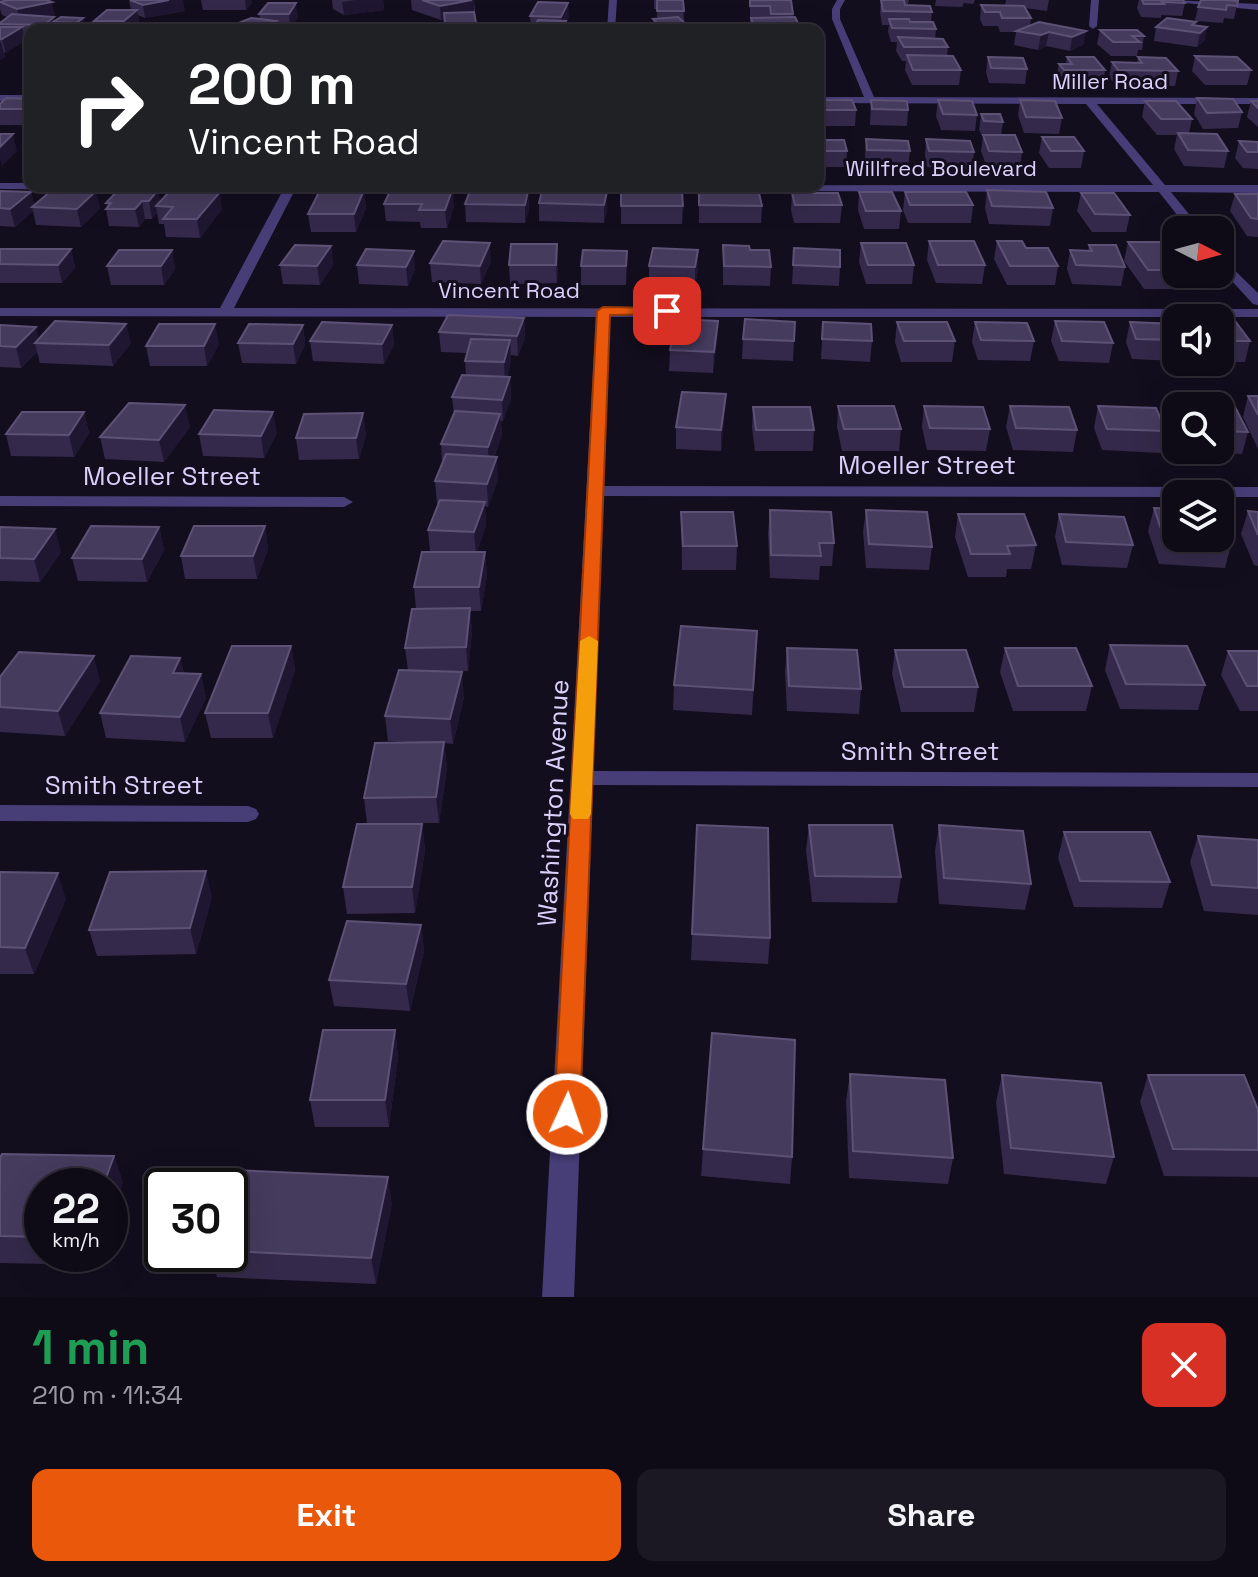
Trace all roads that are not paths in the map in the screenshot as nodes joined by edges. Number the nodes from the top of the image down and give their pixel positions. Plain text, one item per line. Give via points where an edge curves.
1 (613, 0) edge
2 (841, 0) edge
3 (1095, 0) edge
4 (1175, 0) edge
5 (1258, 7) edge
6 (611, 24) edge
7 (1093, 26) dead end
8 (0, 98) edge
9 (24, 98) edge
10 (824, 100) edge
11 (871, 100) junction
12 (1089, 101) junction
13 (1258, 101) edge
14 (0, 186) edge
15 (24, 186) edge
16 (824, 188) edge
17 (1162, 189) junction
18 (1258, 189) edge
19 (288, 192) edge
20 (1184, 216) edge
21 (1234, 275) edge
22 (1258, 301) edge
23 (603, 311) junction
24 (0, 312) edge
25 (224, 313) junction
26 (1258, 313) edge
27 (596, 491) junction
28 (1258, 492) edge
29 (0, 501) edge
30 (344, 502) dead end
31 (582, 778) junction
32 (1258, 780) edge
33 (0, 813) edge
34 (248, 814) dead end
35 (558, 1297) edge

1 - 6 street
2 - 11 street via 836,19
3 - 7 street
4 - 5 street
8 - 9 street
10 - 11 street, Miller Road
11 - 12 street, Miller Road
12 - 13 street, Miller Road
12 - 17 street
14 - 15 street, Willfred Boulevard
16 - 17 street, Willfred Boulevard
17 - 18 street, Willfred Boulevard
17 - 20 street
19 - 25 street
21 - 22 street
23 - 25 street, Vincent Road
23 - 26 street, Vincent Road
23 - 27 street, Washington Avenue
24 - 25 street, Vincent Road
27 - 28 street, Moeller Street
27 - 31 street, Washington Avenue
29 - 30 street, Moeller Street
31 - 32 street, Smith Street
31 - 35 street, Washington Avenue
33 - 34 street, Smith Street

